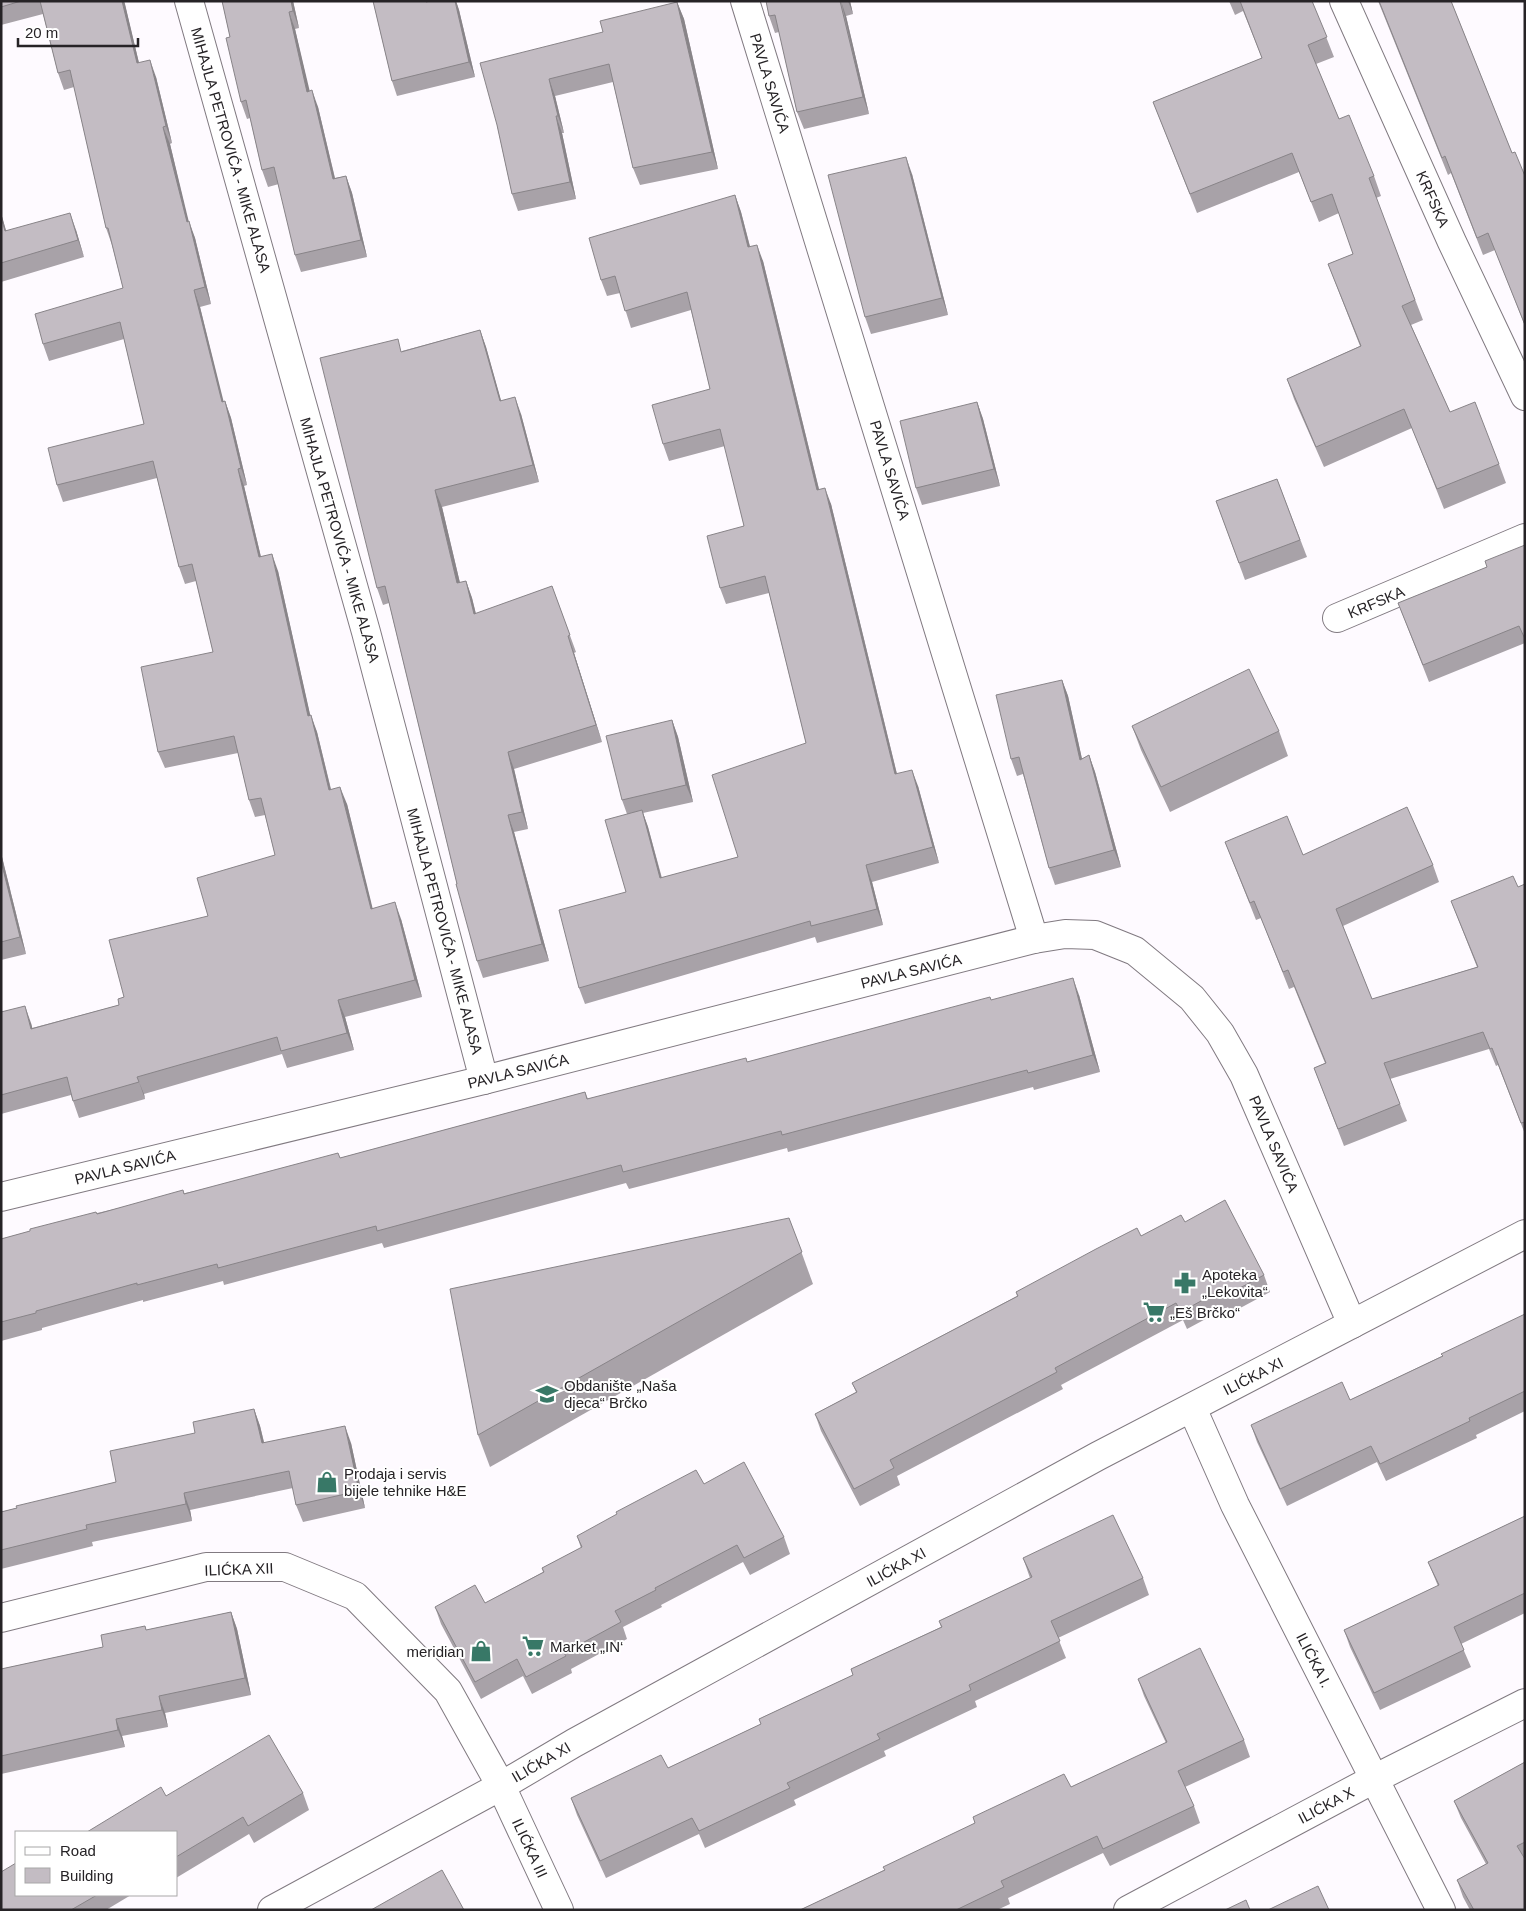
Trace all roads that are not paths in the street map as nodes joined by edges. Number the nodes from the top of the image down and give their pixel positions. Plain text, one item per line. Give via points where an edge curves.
1 (189, 1) edge
2 (745, 1) edge
3 (1344, 1) edge
4 (1525, 396) edge
5 (1525, 538) edge
6 (1338, 618) dead end
7 (1034, 939) junction
8 (484, 1080) junction
9 (1, 1197) edge
10 (1525, 1234) edge
11 (1352, 1324) junction
12 (1192, 1408) junction
13 (1, 1618) edge
14 (1525, 1703) edge
15 (1374, 1779) junction
16 (501, 1786) junction
17 (272, 1910) edge
18 (559, 1910) edge
19 (1128, 1910) edge
20 (1441, 1910) edge

1 - 8 street, MIHAJLA PETROVIĆA - MIKE ALASA via 364,623
2 - 7 street, PAVLA SAVIĆA
3 - 4 street, KRFSKA
5 - 6 street, KRFSKA
7 - 8 street, PAVLA SAVIĆA
7 - 11 street, PAVLA SAVIĆA via 1065,934 1095,935 1135,951 1192,998 1220,1033 1244,1075
8 - 9 street, PAVLA SAVIĆA
10 - 11 street, ILIĆKA XI
11 - 12 street, ILIĆKA XI
12 - 15 street, ILIĆKA I. via 1235,1505
12 - 16 street, ILIĆKA XI via 1098,1456
13 - 16 street, ILIĆKA XII via 206,1567 285,1567 355,1596 448,1691
14 - 15 street, ILIĆKA X
15 - 19 street, ILIĆKA X
15 - 20 street, ILIĆKA I.
16 - 17 street, ILIĆKA XI
16 - 18 street, ILIĆKA III

